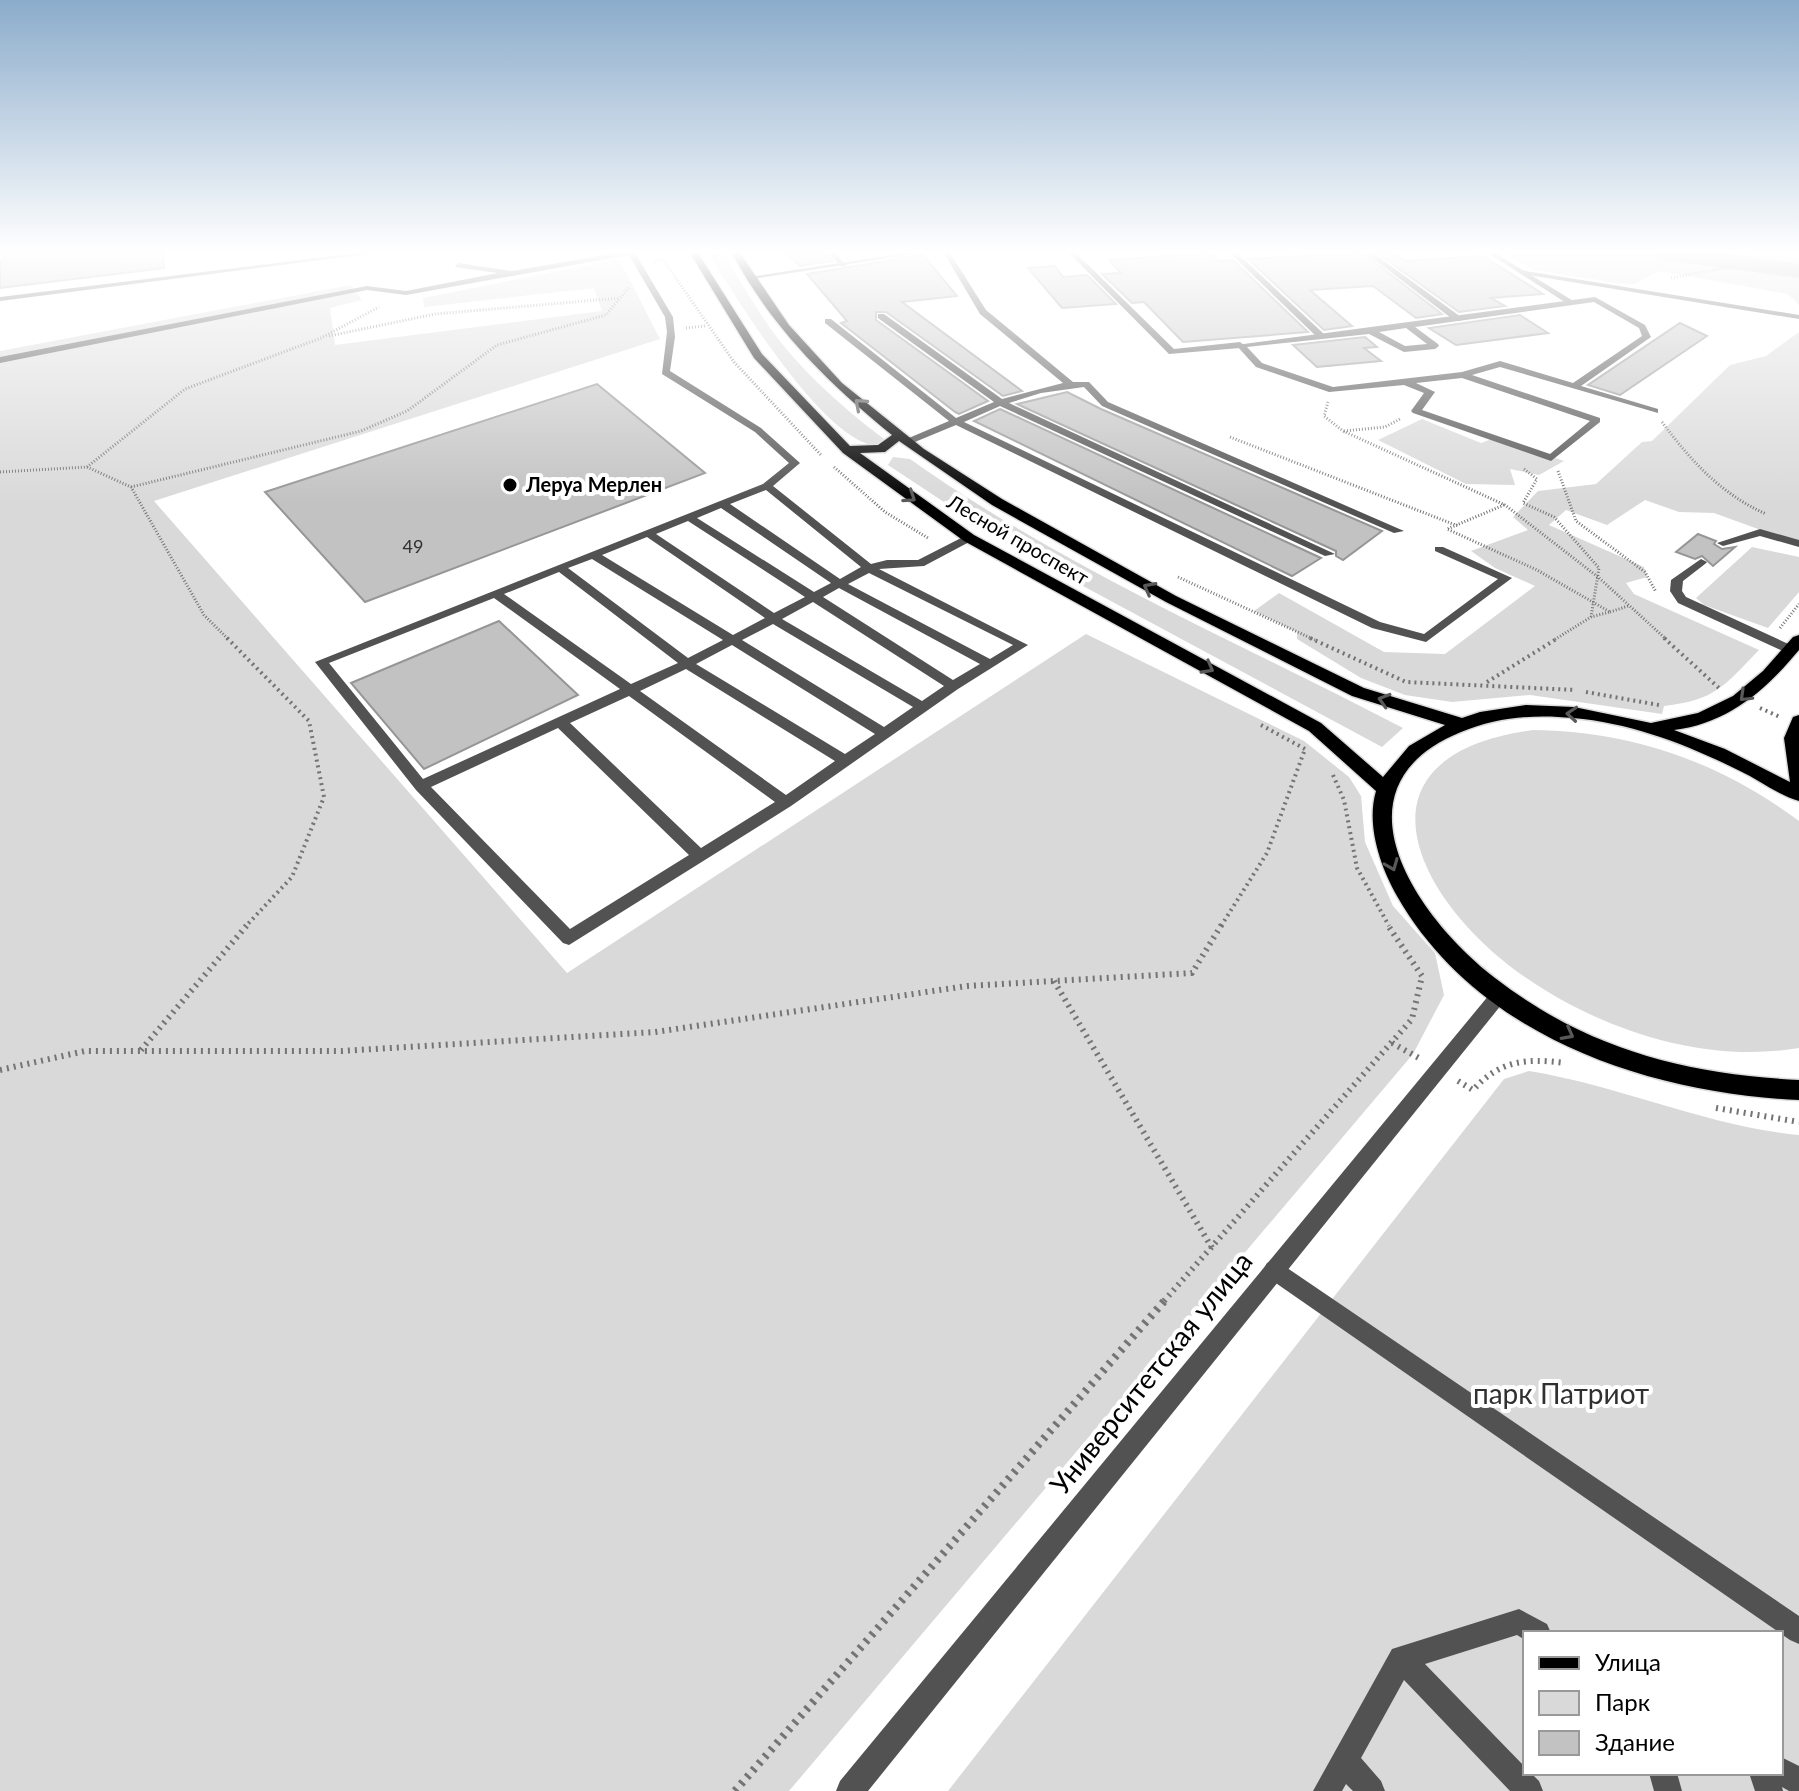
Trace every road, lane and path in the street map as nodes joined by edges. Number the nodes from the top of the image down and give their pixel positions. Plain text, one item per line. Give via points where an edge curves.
1 (119, 337) edge
2 (324, 337) edge
3 (328, 337) edge
4 (528, 337) edge
5 (671, 337) edge
6 (746, 337) edge
7 (793, 337) edge
8 (848, 337) edge
9 (909, 337) edge
10 (1013, 337) edge
11 (1156, 337) edge
12 (1316, 337) edge
13 (1381, 337) edge
14 (1422, 337) edge
15 (1647, 337) edge
16 (321, 338) junction
17 (1240, 345) junction
18 (0, 360) edge
19 (1463, 375) junction
20 (1406, 383) junction
21 (1070, 384) junction
22 (1575, 386) junction
23 (1332, 390) junction
24 (1001, 403) junction
25 (1416, 411) junction
26 (1655, 411) joint
27 (954, 421) junction
28 (1343, 431) junction
29 (1220, 434) dead end
30 (903, 439) junction
31 (847, 450) junction
32 (920, 452) junction
33 (1551, 458) junction
34 (1515, 462) dead end
35 (87, 467) junction
36 (872, 470) junction
37 (0, 472) edge
38 (767, 486) junction
39 (131, 487) junction
40 (722, 504) junction
41 (1505, 505) junction
42 (1770, 515) dead end
43 (687, 516) junction
44 (1458, 526) junction
45 (1398, 531) dead end
46 (648, 533) junction
47 (969, 538) junction
48 (1723, 543) dead end
49 (1799, 544) edge
50 (1439, 549) dead end
51 (592, 554) junction
52 (1329, 554) dead end
53 (1701, 562) dead end
54 (559, 567) junction
55 (869, 568) junction
56 (1598, 577) junction
57 (840, 584) junction
58 (495, 593) junction
59 (1658, 596) dead end
60 (814, 598) junction
61 (1593, 603) junction
62 (1628, 606) junction
63 (1254, 611) dead end
64 (1610, 612) junction
65 (1591, 617) junction
66 (774, 619) junction
67 (730, 642) junction
68 (1795, 645) edge
69 (687, 664) junction
70 (990, 664) junction
71 (1485, 683) junction
72 (953, 686) junction
73 (627, 688) junction
74 (1720, 689) dead end
75 (1664, 706) dead end
76 (923, 707) junction
77 (1251, 719) dead end
78 (559, 721) junction
79 (1799, 721) edge
80 (1458, 723) junction
81 (1649, 727) junction
82 (885, 734) junction
83 (1305, 749) junction
84 (1313, 756) dead end
85 (846, 761) junction
86 (1329, 769) dead end
87 (1799, 782) edge
88 (421, 786) junction
89 (1386, 789) junction
90 (1799, 795) edge
91 (786, 802) junction
92 (698, 855) junction
93 (1054, 981) junction
94 (1500, 994) junction
95 (1392, 1043) junction
96 (140, 1051) junction
97 (1576, 1066) dead end
98 (1439, 1068) junction
99 (0, 1070) edge
100 (1799, 1090) edge
101 (1707, 1106) dead end
102 (1799, 1122) edge
103 (1212, 1248) junction
104 (1274, 1270) junction
105 (1535, 1631) edge
106 (1799, 1631) edge
107 (1401, 1658) junction
108 (1345, 1761) junction
109 (735, 1791) edge
110 (850, 1791) edge
111 (1327, 1791) edge
112 (1371, 1791) edge
113 (1529, 1791) edge

1 - 18 street
2 - 16 path
3 - 16 path
4 - 39 path via 497,345 407,411 361,431
5 - 38 street via 665,372 758,430 795,463
6 - 31 main road, Лесной проспект
30 -> 7 main road, Лесной проспект via 838,385
8 - 27 street
9 - 24 street
10 - 21 street
11 - 17 street via 1174,354
12 - 17 street
13 - 14 street via 1404,349 1435,346
15 - 22 street
16 - 35 path via 185,389
17 - 23 street via 1259,365
19 - 20 street
19 - 22 street via 1500,364
19 - 33 street via 1597,420
20 - 23 street
20 - 25 street via 1430,392
21 - 24 street
21 - 45 street via 1086,384 1105,404
22 - 26 street
23 - 28 path via 1324,416
24 - 27 street
24 - 52 street
25 - 28 path via 1385,427
25 - 33 street
26 - 42 path via 1686,455 1742,505
27 - 30 street
27 - 50 street via 1376,625 1426,638 1506,578
28 - 41 path
29 - 44 path
30 - 31 main road via 881,449
30 - 32 main road, Лесной проспект
31 - 36 main road, Лесной проспект
32 - 36 main road via 886,455
80 -> 32 main road, Лесной проспект via 1358,692 1171,599 1068,544
33 - 59 path via 1576,521 1645,572
34 - 56 path via 1537,479 1523,503 1554,517 1599,568
35 - 37 path
35 - 39 path
36 -> 47 main road, Лесной проспект
38 - 40 street
38 - 55 street
39 - 96 path via 204,615 309,721 324,797 292,877
40 - 43 street
40 - 57 street
41 - 44 path
41 - 56 path
43 - 46 street
43 - 60 street
44 - 61 path via 1447,529 1537,570
46 - 51 street
46 - 66 street
47 - 55 street via 920,564
47 -> 89 main road, Лесной проспект via 1315,727
48 - 49 street via 1760,532
51 - 54 street
51 - 67 street
53 - 68 street via 1677,580 1682,600
54 - 58 street
54 - 69 street
55 - 57 street
55 - 70 street via 1022,645
56 - 61 path
56 - 62 path
57 - 60 street
57 - 70 street
58 - 73 street
58 - 88 street via 321,662
60 - 66 street
60 - 72 street
61 - 64 path
61 - 65 path
62 - 64 path
62 - 74 path
63 - 71 path via 1406,682
64 - 65 path
65 - 71 path
66 - 67 street
66 - 76 street
67 - 69 street
67 - 82 street
68 -> 81 main road via 1734,706 1710,717
69 - 73 street
69 - 85 street
70 - 72 street
71 - 75 path via 1557,687
72 - 76 street
73 - 78 street
73 - 91 street
76 - 82 street
77 - 83 path
78 - 88 street
78 - 92 street
79 - 87 main road via 1793,738
81 -> 80 main road via 1578,713 1514,712
80 - 89 main road via 1412,749
81 - 90 main road via 1707,746
82 - 85 street
83 - 84 path
83 - 93 path via 1267,853 1192,973
85 - 91 street
86 - 95 path via 1342,788 1349,843 1362,881 1422,976 1412,1019
88 - 92 street via 569,938
89 -> 94 main road via 1384,839 1400,885 1441,940
91 - 92 street
93 - 96 path via 967,986 655,1032 341,1051
93 - 103 path
94 - 98 street, Университетская улица
94 -> 100 main road via 1569,1036 1647,1068 1728,1087
95 - 98 path
95 - 103 path
96 - 99 path via 85,1051
97 - 98 path via 1534,1059 1510,1062 1490,1069 1473,1090
98 - 104 street, Университетская улица
101 - 102 path
103 - 109 path
104 - 106 street
104 - 110 street, Университетская улица
105 - 107 street via 1519,1622
107 - 108 street
107 - 113 street
108 - 111 street
108 - 112 street

